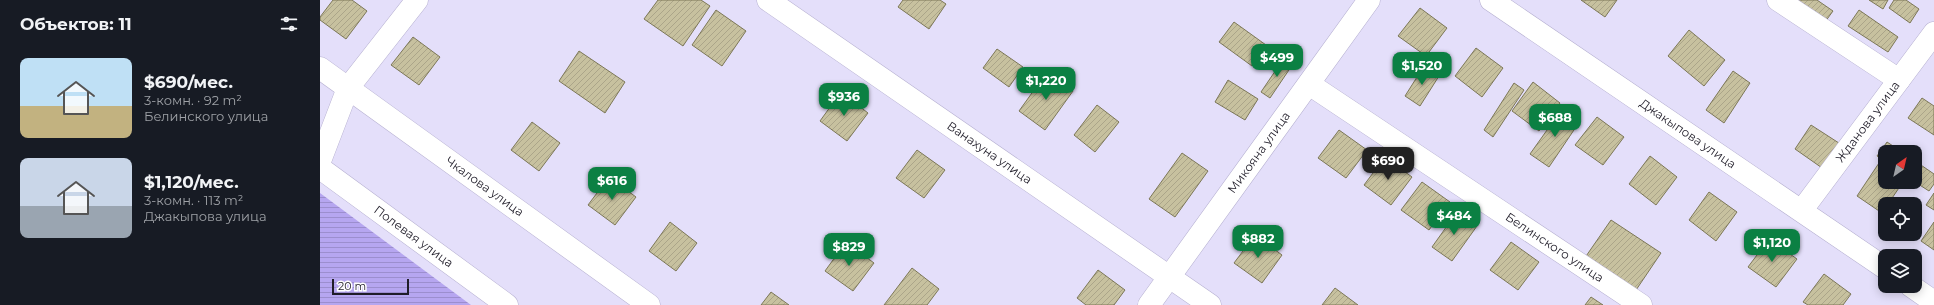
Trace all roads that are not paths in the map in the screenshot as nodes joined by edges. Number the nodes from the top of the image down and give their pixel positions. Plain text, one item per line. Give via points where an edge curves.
1 (417, 0) edge
2 (768, 0) edge
3 (1369, 0) edge
4 (1490, 0) edge
5 (1778, 0) edge
6 (1934, 33) edge
7 (320, 68) edge
8 (1898, 80) junction
9 (1309, 84) junction
10 (348, 88) junction
11 (320, 161) edge
12 (320, 168) edge
13 (1802, 210) junction
14 (1878, 263) edge
15 (1168, 277) junction
16 (1921, 293) edge
17 (1934, 302) edge
18 (507, 305) edge
19 (649, 305) edge
20 (1150, 305) edge
21 (1210, 305) edge
22 (1641, 305) edge

1 - 10 street
2 - 15 street, Ванахуна улица
3 - 9 street, Микояна улица
4 - 13 street, Джакыпова улица
5 - 8 street
6 - 8 street, Жданова улица
7 - 10 street, Чкалова улица
8 - 13 street, Жданова улица
9 - 15 street, Микояна улица
9 - 22 street, Белинского улица
10 - 11 street
10 - 19 street, Чкалова улица
12 - 18 street, Полевая улица
13 - 14 street, Джакыпова улица
15 - 20 street, Микояна улица
15 - 21 street, Ванахуна улица
16 - 17 street

